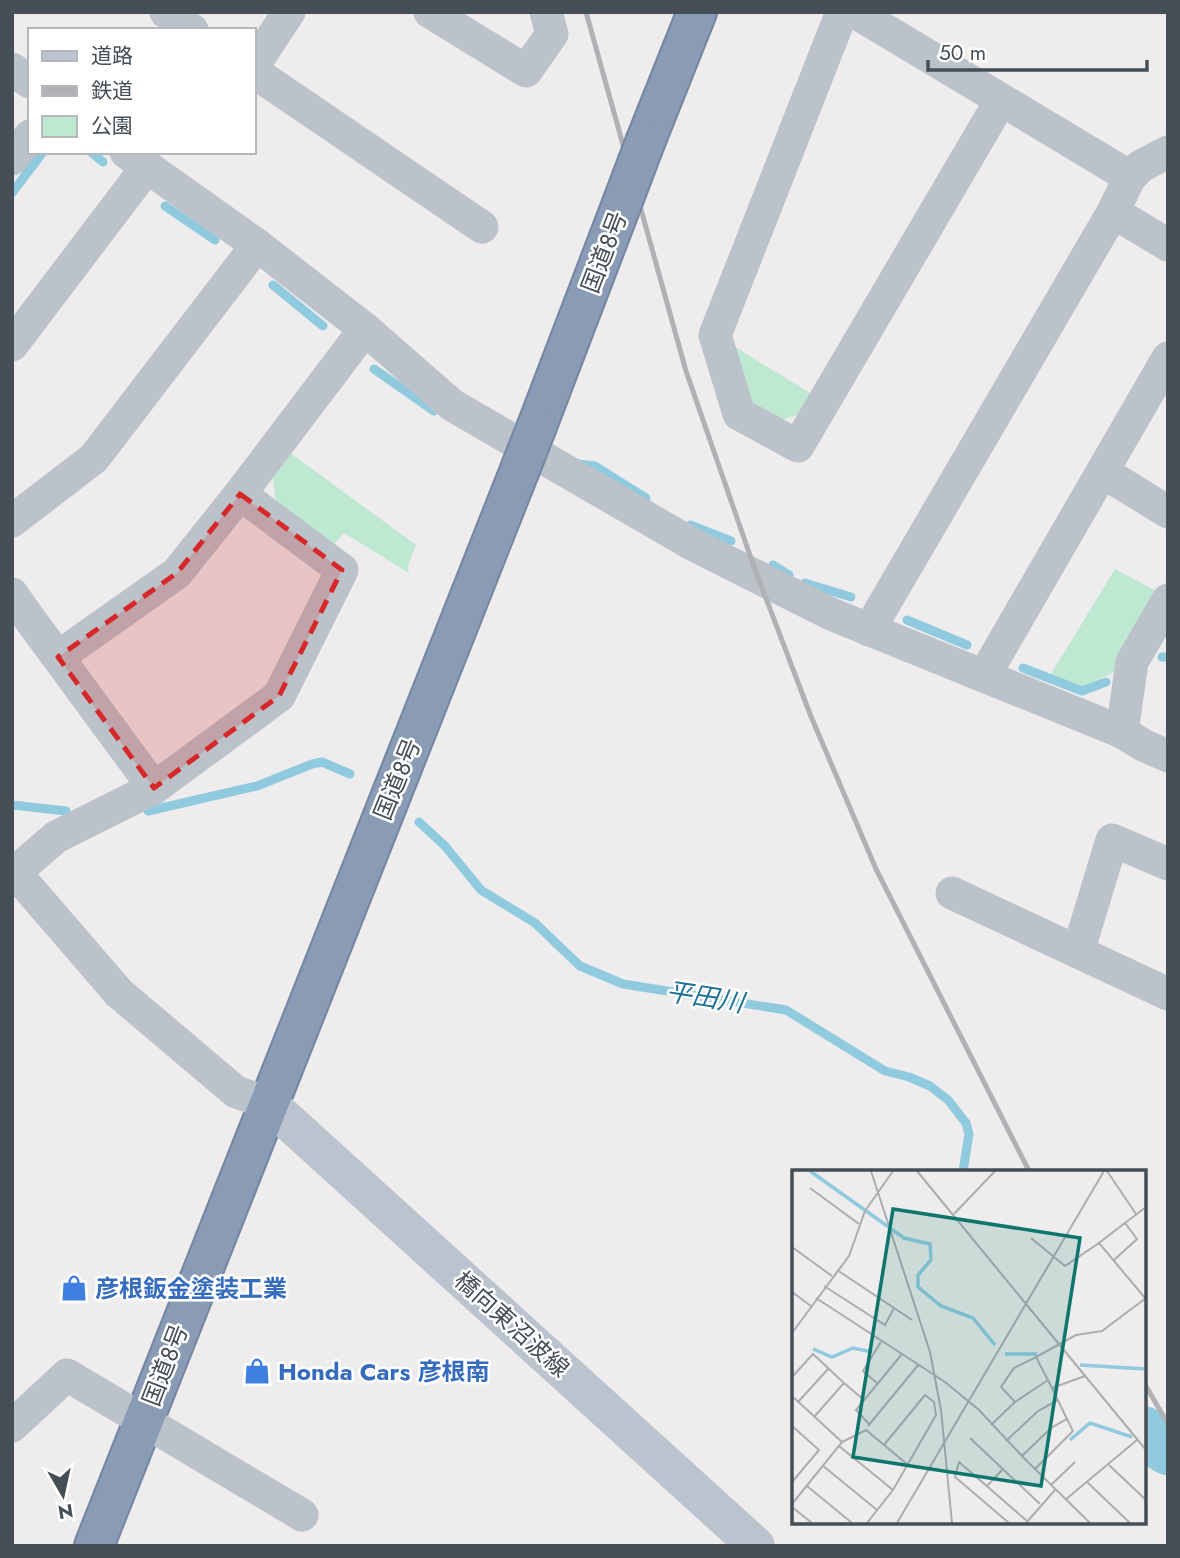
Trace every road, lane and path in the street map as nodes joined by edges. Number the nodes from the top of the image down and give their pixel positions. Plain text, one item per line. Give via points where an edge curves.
1 (166, 12) edge
2 (289, 12) edge
3 (430, 12) edge
4 (547, 12) edge
5 (697, 12) edge
6 (842, 12) edge
7 (855, 12) edge
8 (189, 28) edge
9 (256, 62) edge
10 (12, 69) edge
11 (256, 73) edge
12 (28, 81) edge
13 (1001, 100) junction
14 (28, 139) edge
15 (1168, 152) edge
16 (12, 159) edge
17 (136, 160) edge
18 (1130, 177) junction
19 (1113, 212) junction
20 (482, 228) dead end
21 (257, 245) junction
22 (1168, 245) edge
23 (365, 329) junction
24 (12, 345) edge
25 (1168, 358) edge
26 (1103, 472) junction
27 (240, 494) junction
28 (1168, 512) edge
29 (12, 521) edge
30 (1168, 600) edge
31 (17, 610) edge
32 (869, 629) junction
33 (58, 657) junction
34 (984, 676) junction
35 (1122, 732) junction
36 (1168, 756) edge
37 (154, 788) junction
38 (1168, 864) edge
39 (13, 872) edge
40 (952, 893) dead end
41 (1078, 952) junction
42 (1168, 994) edge
43 (268, 1103) junction
44 (144, 1419) junction
45 (12, 1426) edge
46 (302, 1515) dead end
47 (94, 1546) edge
48 (755, 1546) edge

1 - 8 street
2 - 9 street
3 - 4 street via 526,71 552,34
5 - 43 highway, 国道8号, bridge
6 - 13 street via 715,335 738,414 798,446
7 - 13 street
10 - 12 street
11 - 20 street
13 - 18 street
14 - 16 street
15 - 18 street
17 - 21 street
17 - 24 street
18 - 19 street
19 - 22 street
19 - 32 street
21 - 23 street
21 - 29 street via 94,458
23 - 27 street
23 - 32 street via 452,405 692,544
25 - 26 street
26 - 28 street
26 - 34 street
27 - 33 street via 177,573
27 - 37 street via 342,569 279,696
30 - 35 street via 1132,662
31 - 33 street
32 - 34 street
33 - 37 street
34 - 35 street
35 - 36 street
37 - 39 street via 56,836
38 - 41 street via 1112,840
39 - 43 street via 119,993 236,1092
40 - 41 street
41 - 42 street
43 - 44 highway, 国道8号
43 - 48 main road, 橋向東沼波線
44 - 45 street via 67,1375
44 - 46 street
44 - 47 highway, 国道8号

